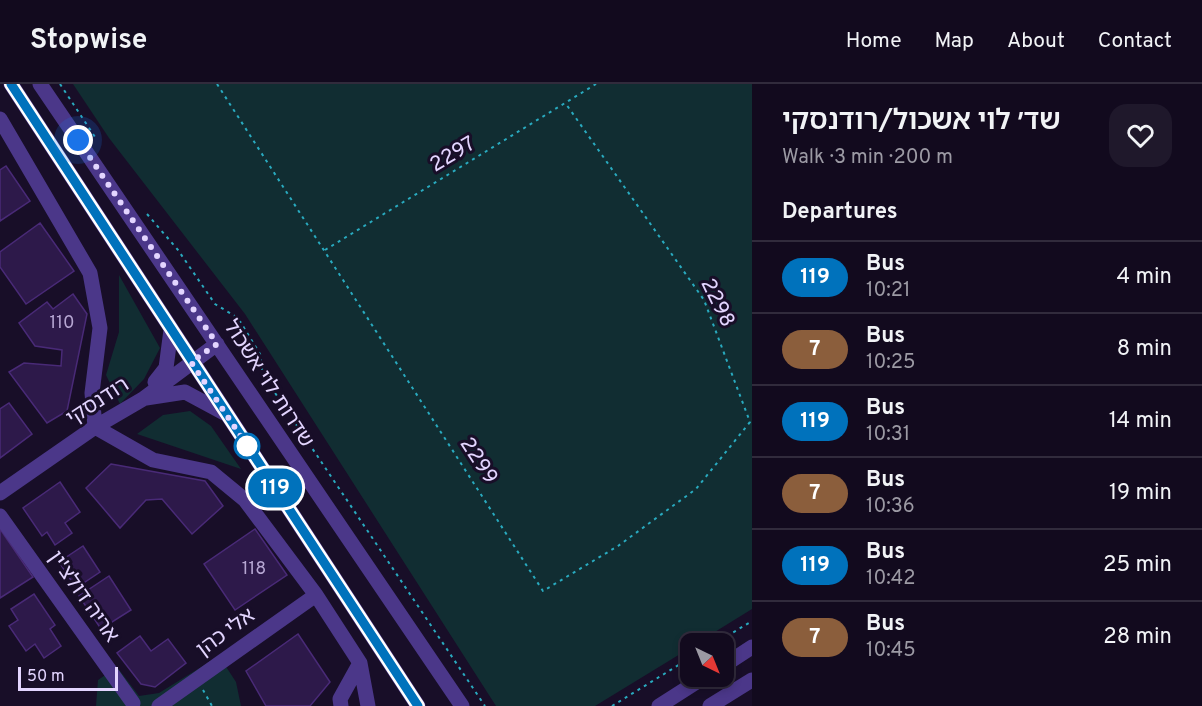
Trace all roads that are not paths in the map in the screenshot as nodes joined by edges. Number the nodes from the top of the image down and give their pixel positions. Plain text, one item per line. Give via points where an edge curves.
1 (11, 84) edge
2 (40, 84) edge
3 (0, 119) edge
4 (171, 330) junction
5 (217, 344) junction
6 (191, 362) junction
7 (143, 399) junction
8 (227, 415) junction
9 (95, 427) junction
10 (0, 493) edge
11 (0, 516) edge
12 (316, 594) junction
13 (752, 647) edge
14 (734, 659) edge
15 (360, 663) junction
16 (752, 680) edge
17 (689, 687) edge
18 (131, 704) edge
19 (160, 706) edge
20 (340, 706) edge
21 (369, 706) edge
22 (418, 706) edge
23 (462, 706) edge
24 (659, 706) edge
25 (710, 706) edge

1 - 4 street
2 - 5 street, שדרות לוי אשכול
3 - 9 street via 90,273 100,328 92,393
4 - 6 street
4 - 7 street via 166,368
5 - 6 street, רודנסקי
5 - 23 street, שדרות לוי אשכול
6 - 7 street, רודנסקי
6 - 8 street
7 - 8 street via 185,392
7 - 9 street, רודנסקי
8 - 22 street
9 - 10 street, רודנסקי
9 - 12 street via 153,460 211,472 245,500
11 - 18 street, אריה דולצ'ין
12 - 15 street
12 - 19 street, אלי כהן
13 - 14 street
15 - 20 street
15 - 21 street
16 - 25 street
17 - 24 street
18 - 19 street via 141,699

